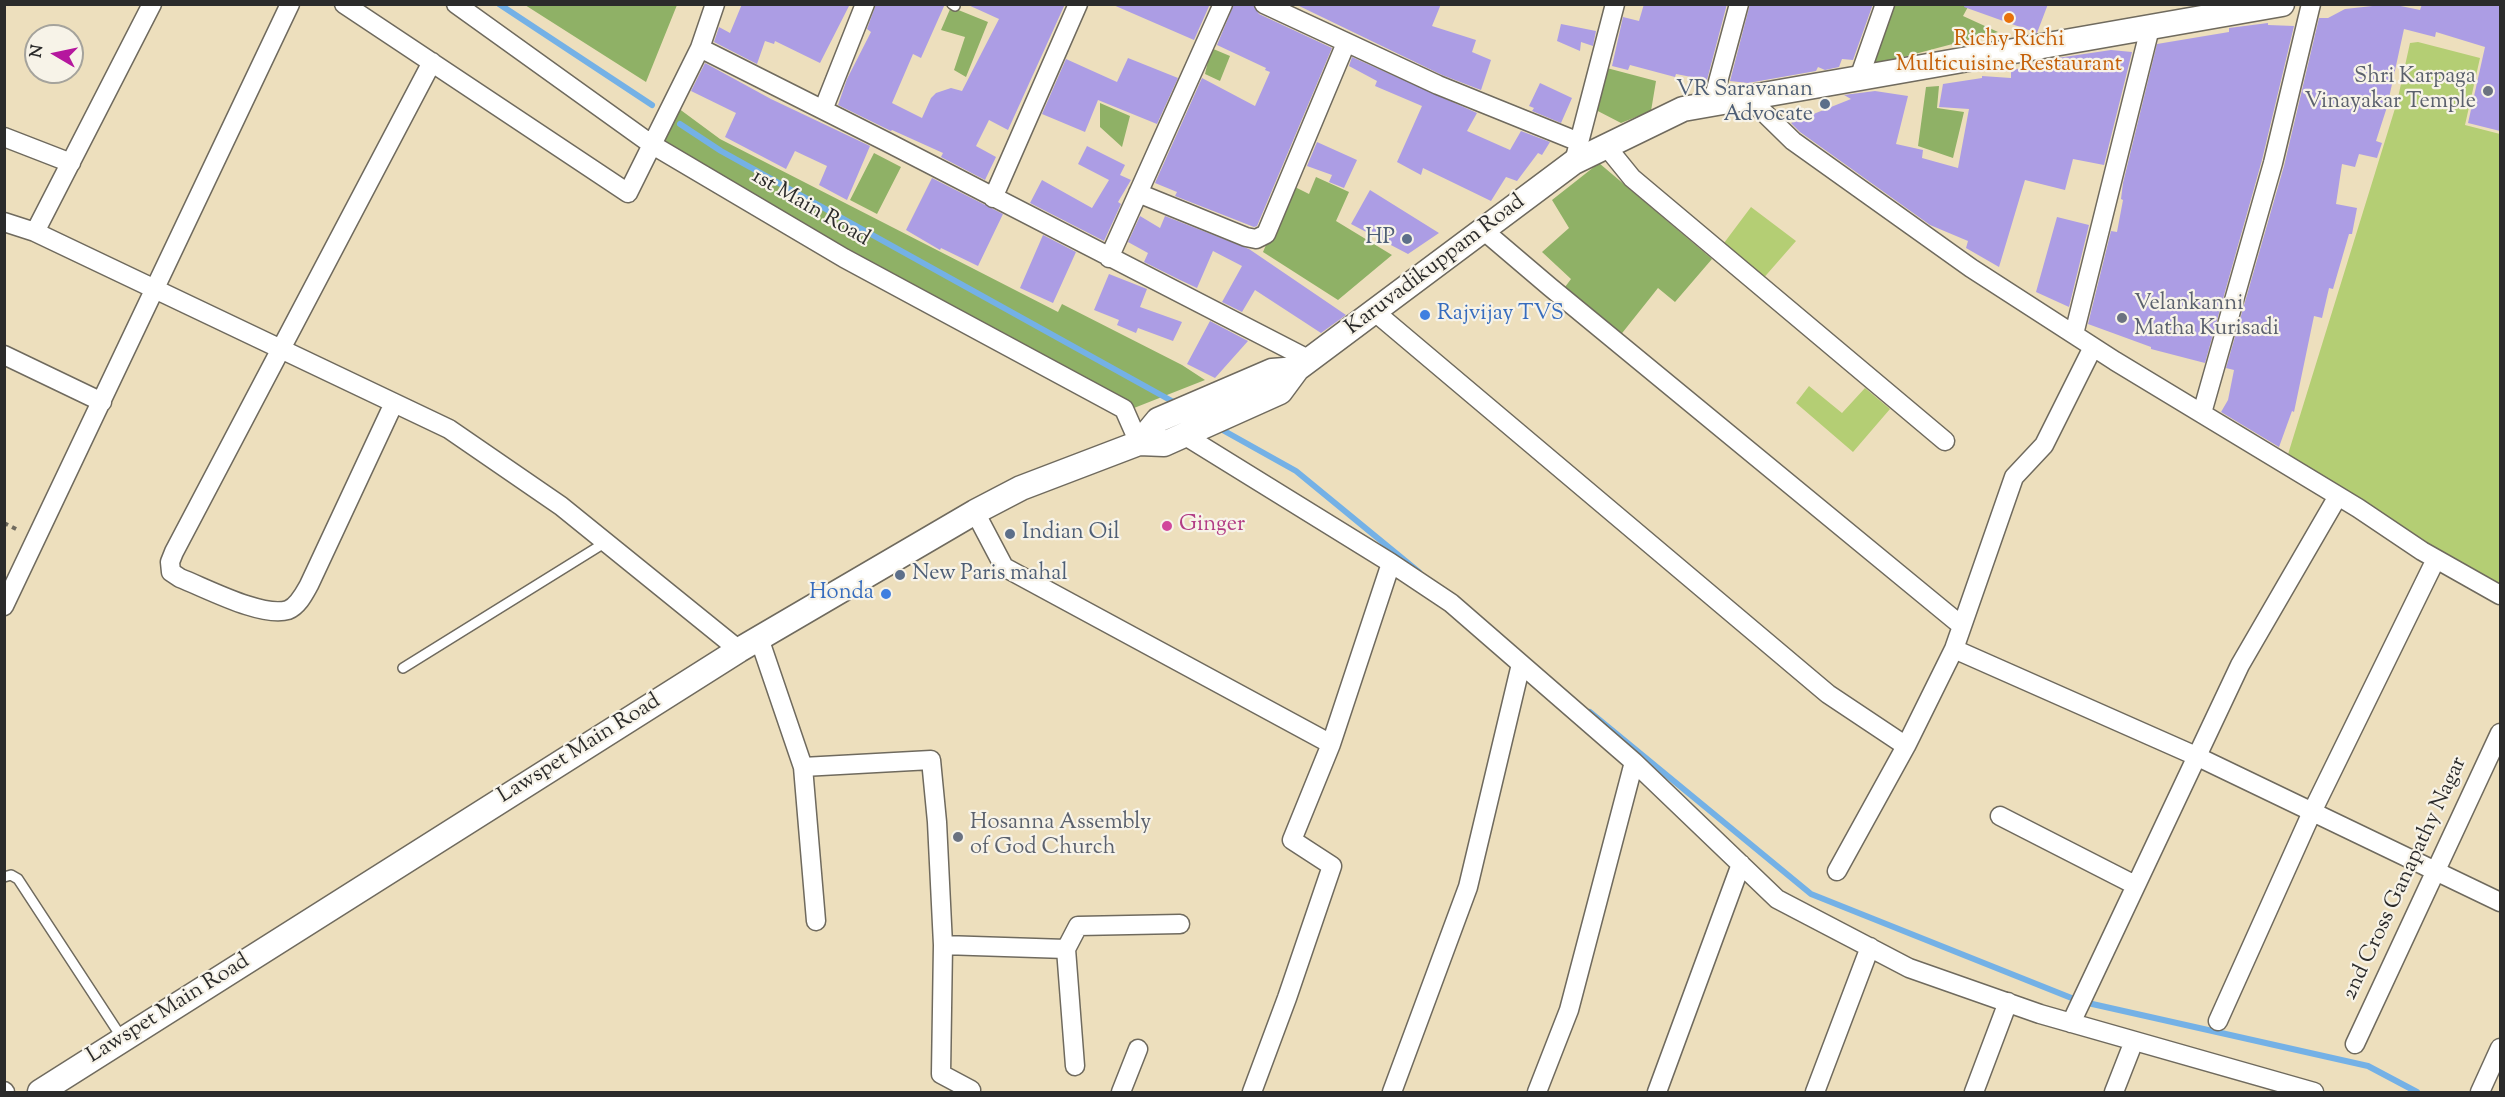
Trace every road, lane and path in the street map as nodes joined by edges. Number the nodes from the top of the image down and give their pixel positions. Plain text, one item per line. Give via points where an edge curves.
1 (152, 4) edge
2 (290, 4) edge
3 (344, 4) edge
4 (456, 4) edge
5 (715, 4) edge
6 (865, 4) edge
7 (1078, 4) edge
8 (1223, 4) edge
9 (1264, 4) edge
10 (1615, 4) edge
11 (1739, 4) edge
12 (1885, 4) edge
13 (2282, 4) edge
14 (2311, 4) edge
15 (2150, 28) junction
16 (1346, 43) junction
17 (699, 48) junction
18 (432, 62) junction
19 (1859, 78) junction
20 (1748, 98) junction
21 (1712, 104) junction
22 (823, 110) junction
23 (4, 137) edge
24 (651, 144) junction
25 (1606, 146) junction
26 (1576, 152) junction
27 (71, 163) junction
28 (1138, 193) junction
29 (993, 198) junction
30 (4, 222) edge
31 (1483, 230) junction
32 (35, 232) junction
33 (1109, 258) junction
34 (155, 290) junction
35 (1375, 312) junction
36 (2074, 334) junction
37 (2093, 347) junction
38 (280, 349) junction
39 (4, 355) edge
40 (1304, 365) junction
41 (102, 402) junction
42 (394, 403) junction
43 (2202, 413) junction
44 (1184, 435) junction
45 (1945, 441) dead end
46 (1139, 443) junction
47 (2338, 496) junction
48 (975, 512) junction
49 (606, 542) junction
50 (2436, 559) junction
51 (1391, 563) junction
52 (2500, 595) edge
53 (4, 606) edge
54 (1962, 626) junction
55 (749, 644) junction
56 (1954, 649) junction
57 (1521, 664) junction
58 (403, 668) dead end
59 (2500, 733) edge
60 (1331, 744) junction
61 (1906, 746) junction
62 (2196, 756) junction
63 (1634, 762) junction
64 (803, 767) junction
65 (2312, 812) junction
66 (2000, 816) dead end
67 (1741, 864) junction
68 (2436, 871) junction
69 (1837, 872) dead end
70 (4, 877) edge
71 (2135, 885) junction
72 (2500, 902) edge
73 (816, 921) dead end
74 (1180, 924) dead end
75 (943, 945) junction
76 (1870, 947) junction
77 (1066, 949) junction
78 (2008, 1002) junction
79 (2218, 1021) dead end
80 (2071, 1023) junction
81 (123, 1040) junction
82 (2134, 1041) junction
83 (2355, 1044) dead end
84 (2500, 1048) edge
85 (1138, 1049) dead end
86 (1075, 1066) dead end
87 (40, 1092) edge
88 (970, 1092) edge
89 (1121, 1092) edge
90 (1252, 1092) edge
91 (1392, 1092) edge
92 (1537, 1092) edge
93 (1657, 1092) edge
94 (1815, 1092) edge
95 (1974, 1092) edge
96 (2114, 1092) edge
97 (2314, 1092) edge
98 (2480, 1092) edge

1 - 27 street
2 - 34 street
3 - 18 street
4 - 24 street, 1st Main Road
5 - 17 street
6 - 22 street
7 - 29 street
8 - 28 street
9 - 16 street
10 - 26 street
11 - 21 street
12 - 19 street
13 - 15 street, Karuvadikuppam Road
14 - 43 street via 2273,163
15 - 19 street, Karuvadikuppam Road
15 - 36 street
16 - 26 street
16 - 28 street via 1266,234 1256,239 1246,237
17 - 22 street
17 - 24 street
18 - 24 street via 628,192
18 - 38 street
19 - 20 street, Karuvadikuppam Road
20 - 21 street, Karuvadikuppam Road
20 - 36 street via 1793,141 1971,268
21 - 25 street, Karuvadikuppam Road via 1683,109
22 - 29 street
23 - 27 street
24 - 46 street, 1st Main Road via 844,258 1124,409
25 - 26 street, Karuvadikuppam Road
25 - 45 street via 1632,178
26 - 31 street, Karuvadikuppam Road
27 - 32 street
28 - 33 street
29 - 33 street
30 - 32 street
31 - 35 street, Karuvadikuppam Road
31 - 54 street
32 - 34 street
33 - 40 street
34 - 38 street
34 - 41 street
35 - 40 street, Karuvadikuppam Road
35 - 61 street via 1828,694
36 - 37 street
37 - 43 street
37 - 54 street via 2044,445 2014,477
38 - 42 street
38 - 42 street via 174,552 171,572 180,578 254,607 274,612 290,609 309,585
39 - 41 street
40 - 44 street via 1280,392
40 - 46 street via 1272,371 1158,420
41 - 53 street
42 - 49 street via 449,429
43 - 47 street
44 - 46 street via 1164,444
44 - 51 street
46 - 48 street, Lawspet Main Road via 1021,488
47 - 50 street
47 - 62 street via 2240,665
48 - 55 street, Lawspet Main Road
48 - 60 street via 1004,567
49 - 55 street
49 - 58 lane
50 - 52 street
50 - 65 street
51 - 57 street via 1451,603
51 - 60 street
54 - 56 street
55 - 64 street
55 - 81 street, Lawspet Main Road
56 - 61 street
56 - 62 street
57 - 63 street
57 - 91 street via 1468,887
59 - 68 street, 2nd Cross Ganapathy Nagar
60 - 90 street via 1292,840 1332,866
61 - 69 street
62 - 65 street
62 - 71 street
63 - 67 street
63 - 92 street via 1569,1010
64 - 73 street
64 - 75 street via 930,760
65 - 68 street
65 - 79 street
66 - 71 street
67 - 76 street via 1777,899
67 - 93 street
68 - 72 street
68 - 83 street, 2nd Cross Ganapathy Nagar
70 - 81 lane via 18,879
71 - 80 street
74 - 77 street via 1078,926
75 - 77 street
75 - 88 street via 941,1074
76 - 78 street via 1909,968
76 - 94 street
77 - 86 street
78 - 80 street
78 - 95 street
80 - 82 street
81 - 87 street, Lawspet Main Road
82 - 96 street
82 - 97 street
84 - 98 street
85 - 89 street

